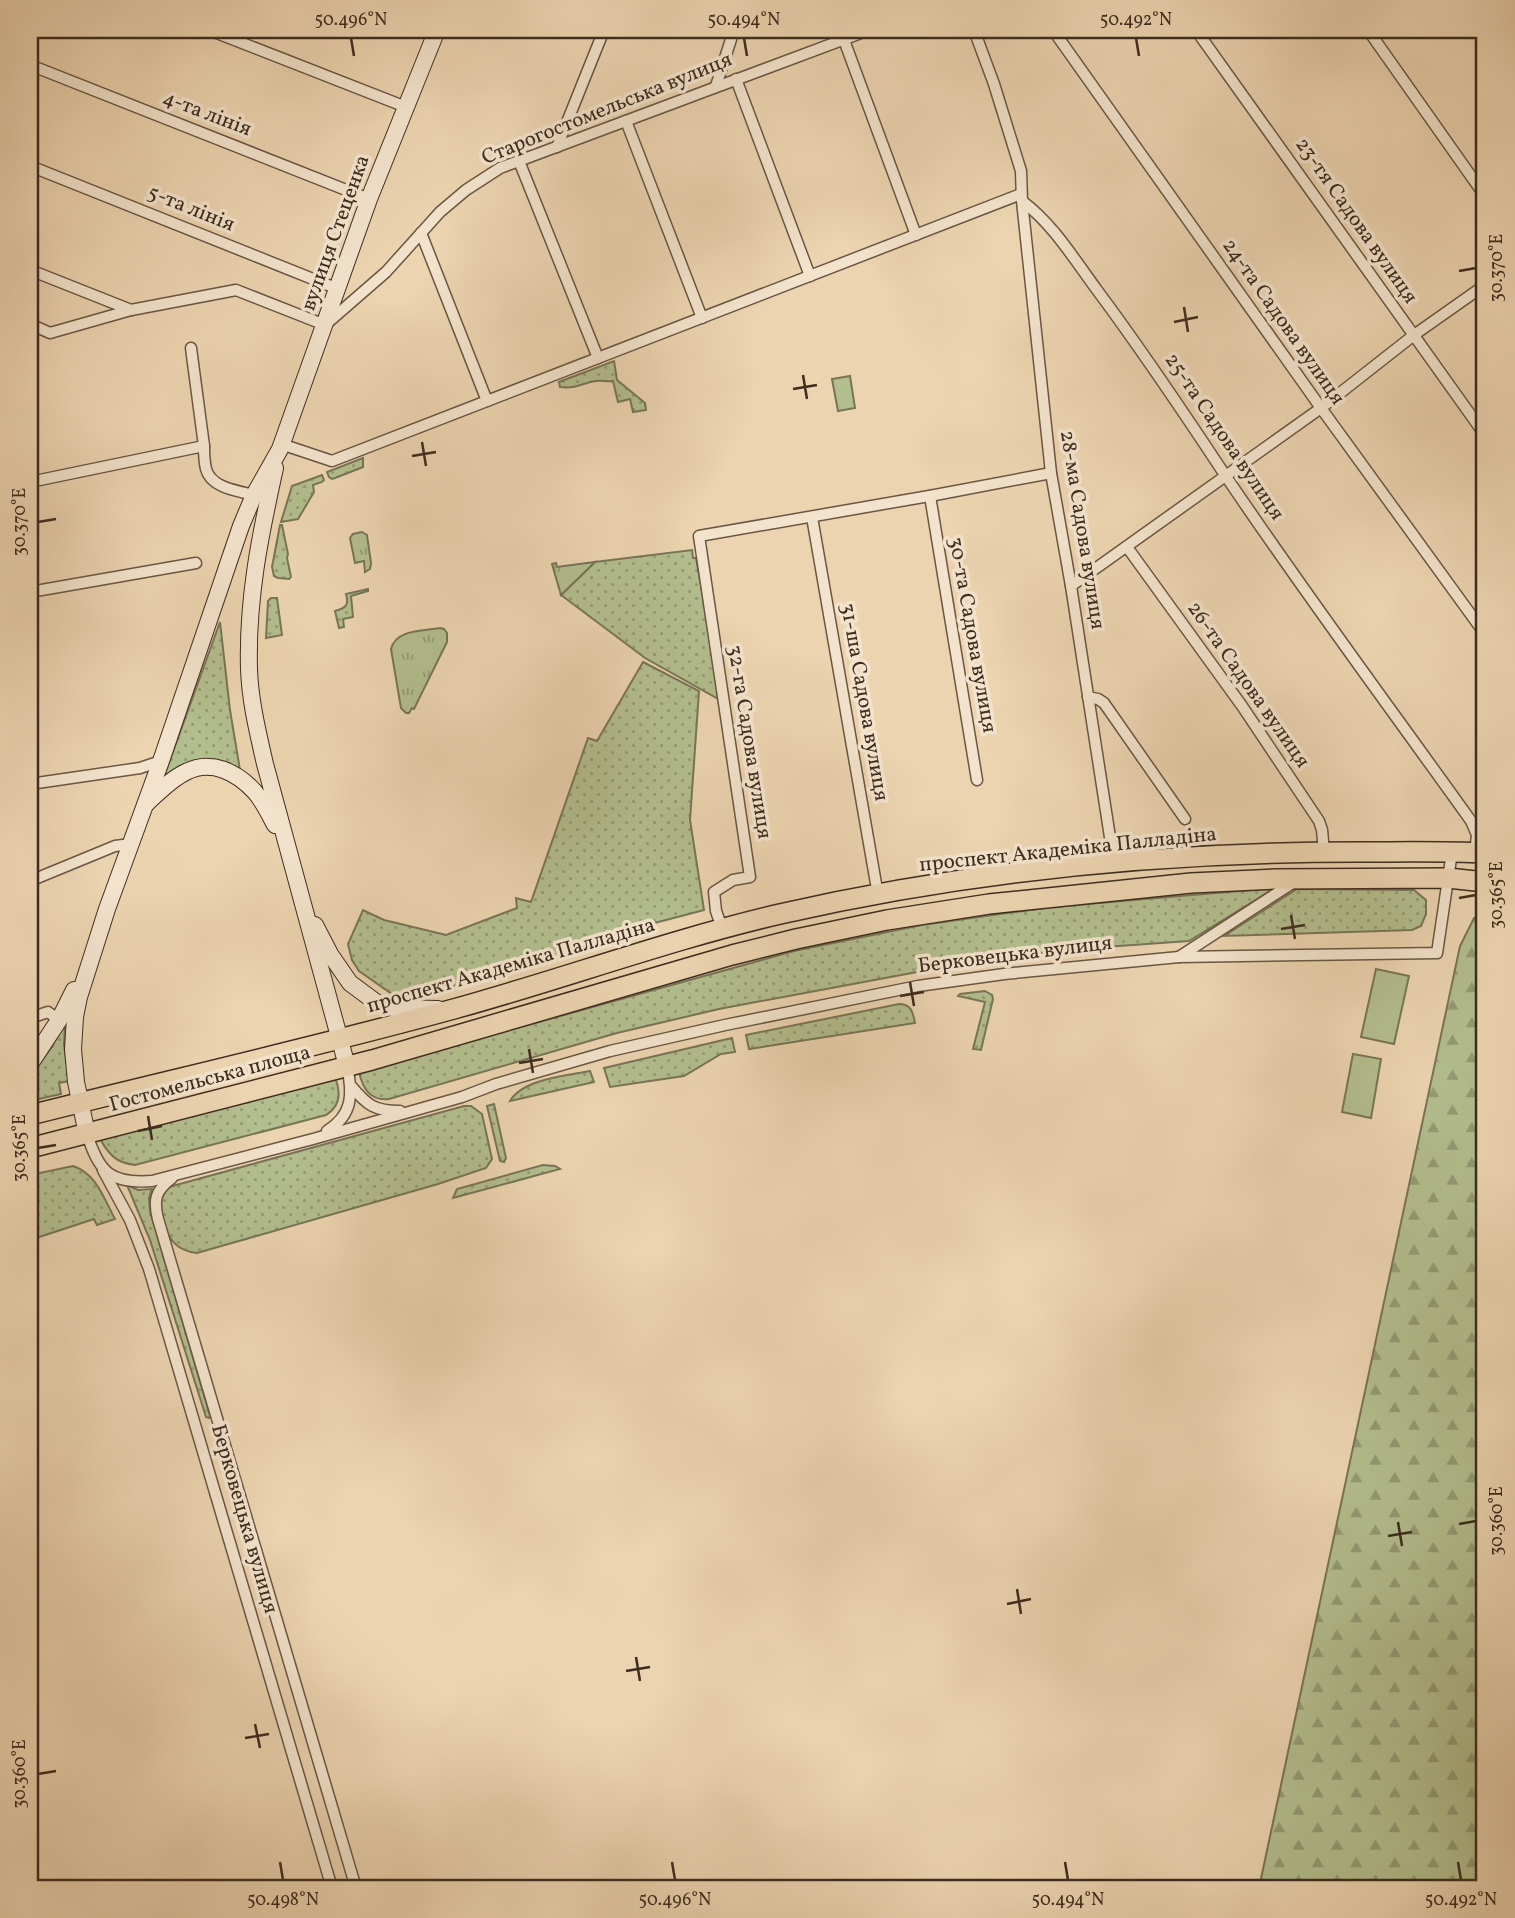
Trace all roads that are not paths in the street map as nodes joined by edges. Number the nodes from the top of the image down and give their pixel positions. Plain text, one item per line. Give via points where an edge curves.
1 (209, 30) edge
2 (437, 30) edge
3 (604, 30) edge
4 (734, 30) edge
5 (869, 30) edge
6 (974, 30) edge
7 (1053, 30) edge
8 (1196, 30) edge
9 (1368, 30) edge
10 (844, 40) junction
11 (30, 65) edge
12 (736, 79) junction
13 (716, 86) junction
14 (405, 107) junction
15 (626, 121) junction
16 (557, 147) junction
17 (519, 161) junction
18 (30, 166) edge
19 (1485, 196) edge
20 (1021, 198) junction
21 (369, 199) junction
22 (421, 233) junction
23 (916, 235) junction
24 (30, 270) edge
25 (810, 276) junction
26 (1485, 285) edge
27 (338, 289) junction
28 (131, 310) junction
29 (702, 318) junction
30 (30, 324) edge
31 (325, 325) junction
32 (1414, 335) junction
33 (191, 348) dead end
34 (598, 358) junction
35 (487, 401) junction
36 (1321, 408) junction
37 (1485, 435) edge
38 (204, 446) junction
39 (279, 448) junction
40 (1051, 473) junction
41 (1226, 476) junction
42 (30, 482) edge
43 (254, 495) junction
44 (930, 496) junction
45 (812, 517) junction
46 (1127, 547) junction
47 (197, 563) dead end
48 (1071, 586) junction
49 (30, 592) edge
50 (1485, 634) edge
51 (1088, 697) junction
52 (161, 761) junction
53 (977, 780) dead end
54 (30, 784) edge
55 (145, 805) junction
56 (1185, 819) dead end
57 (284, 840) junction
58 (131, 844) junction
59 (1324, 852) junction
60 (1452, 852) junction
61 (1480, 853) edge
62 (1114, 863) junction
63 (1448, 878) junction
64 (1299, 879) junction
65 (30, 881) edge
66 (1485, 882) edge
67 (878, 895) junction
68 (299, 896) junction
69 (722, 928) junction
70 (1179, 957) junction
71 (88, 971) junction
72 (454, 1009) junction
73 (30, 1018) edge
74 (59, 1020) junction
75 (339, 1039) junction
76 (30, 1064) edge
77 (347, 1066) junction
78 (351, 1086) junction
79 (80, 1103) junction
80 (413, 1111) junction
81 (30, 1115) edge
82 (87, 1134) junction
83 (313, 1139) junction
84 (30, 1148) edge
85 (102, 1168) junction
86 (175, 1175) junction
87 (332, 1888) edge
88 (356, 1888) edge

1 - 14 street
2 - 14 main road, вулиця Стеценка
3 - 16 street
4 - 13 street
5 - 10 street, Старогостомельська вулиця
6 - 20 street via 1021,172
7 - 36 street, 24-та Садова вулиця
8 - 32 street, 23-тя Садова вулиця
9 - 19 street
10 - 12 street, Старогостомельська вулиця
10 - 23 street
11 - 21 street, 4-та лінія
12 - 13 street, Старогостомельська вулиця
12 - 25 street
13 - 15 street, Старогостомельська вулиця
14 - 21 main road, вулиця Стеценка
15 - 16 street, Старогостомельська вулиця
15 - 29 street
16 - 17 street, Старогостомельська вулиця
17 - 22 street, Старогостомельська вулиця via 466,190
17 - 34 street
18 - 27 street, 5-та лінія
20 - 23 street
20 - 40 street, 28-ма Садова вулиця
20 - 41 street, 25-та Садова вулиця via 1066,248
21 - 27 main road, вулиця Стеценка
22 - 31 street, Старогостомельська вулиця via 386,272
22 - 35 street
23 - 25 street
24 - 28 street
25 - 29 street
26 - 32 street
27 - 31 main road, вулиця Стеценка
28 - 30 street via 50,333
28 - 31 street via 236,290
29 - 34 street
31 - 39 main road, вулиця Стеценка
32 - 36 street
32 - 37 street, 23-тя Садова вулиця
33 - 38 street
34 - 35 street
35 - 39 street via 332,461
36 - 41 street
36 - 50 street, 24-та Садова вулиця
38 - 42 street
38 - 43 street via 206,472 217,483
39 - 43 main road, вулиця Стеценка
39 - 57 main road, вулиця Стеценка via 253,579 249,670 255,720
40 - 44 street
40 - 48 street, 28-ма Садова вулиця
41 - 46 street
41 - 61 street, 25-та Садова вулиця via 1471,821
43 - 52 main road, вулиця Стеценка
44 - 45 street
44 - 53 street, 30-та Садова вулиця
45 - 67 street, 31-ша Садова вулиця
45 - 69 street, 32-га Садова вулиця via 699,536 750,877 733,880 714,892
46 - 48 street
46 - 59 street, 26-та Садова вулиця via 1319,821
47 - 49 street
48 - 51 street, 28-ма Садова вулиця
51 - 56 street via 1104,703
51 - 62 street, 28-ма Садова вулиця
52 - 54 street
52 - 55 main road, вулиця Стеценка
55 - 57 main road via 185,772 216,767 234,774 255,793
55 - 58 main road, Гостомельська площа
57 - 68 main road
58 - 65 street via 115,846
58 - 71 main road, Гостомельська площа
59 - 60 highway, проспект Академіка Палладіна
59 - 62 highway, проспект Академіка Палладіна
60 - 61 highway, проспект Академіка Палладіна
60 - 63 street
62 - 67 highway, проспект Академіка Палладіна via 983,877
63 - 64 highway
63 - 66 highway
63 - 70 street, Берковецька вулиця via 1437,953
64 - 70 street
64 - 77 highway via 1113,890 887,920 732,955
67 - 69 highway, проспект Академіка Палладіна
68 - 72 main road via 350,983 377,1003 393,1009
68 - 75 main road
69 - 72 highway, проспект Академіка Палладіна
70 - 80 street, Берковецька вулиця via 918,986 610,1051
71 - 74 main road
71 - 79 main road, Гостомельська площа via 75,1017 73,1049
72 - 75 highway, проспект Академіка Палладіна
73 - 74 street via 48,1012
74 - 76 main road
75 - 77 main road
75 - 79 highway, Гостомельська площа
77 - 78 street, Берковецька вулиця
77 - 82 highway, Гостомельська площа
78 - 80 street, Берковецька вулиця via 378,1109
78 - 83 street, Берковецька вулиця via 343,1118
79 - 81 highway
79 - 82 main road, Гостомельська площа
80 - 83 street, Берковецька вулиця
82 - 84 highway
82 - 85 street, Берковецька вулиця
83 - 86 street, Берковецька вулиця
85 - 86 street, Берковецька вулиця via 125,1181
85 - 87 street, Берковецька вулиця via 146,1259
86 - 88 street, Берковецька вулиця via 162,1185 156,1198 158,1219

